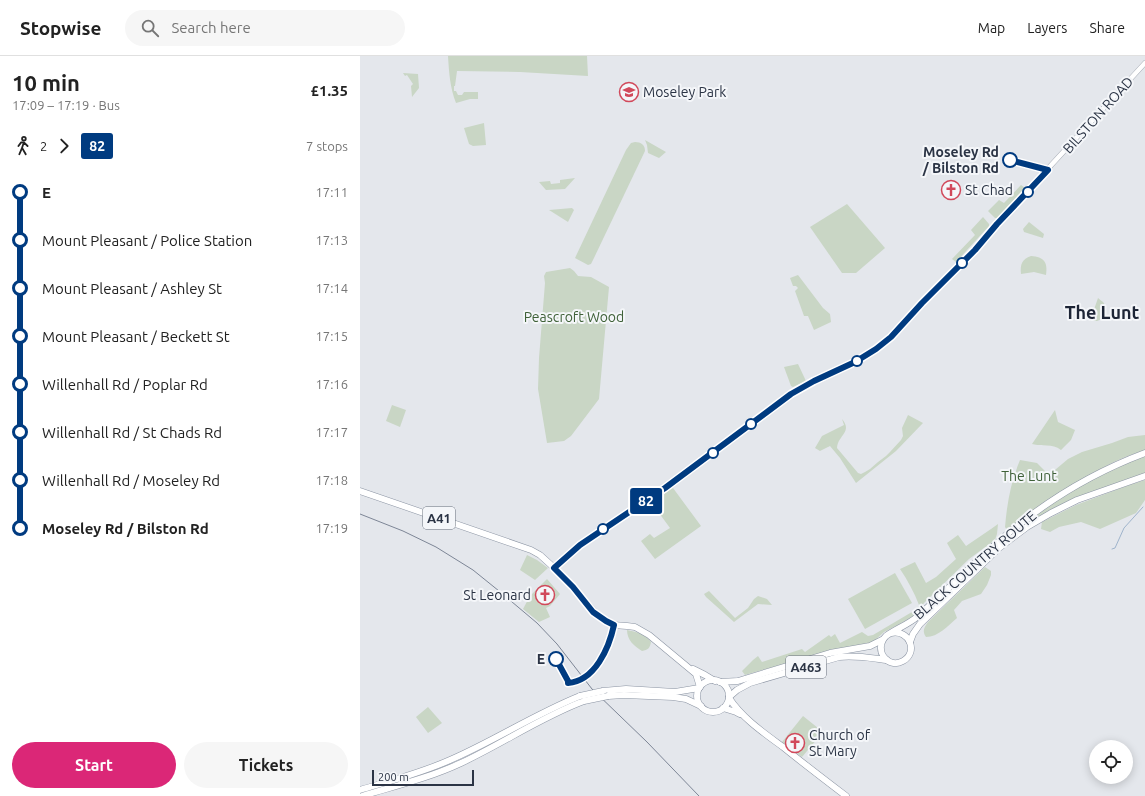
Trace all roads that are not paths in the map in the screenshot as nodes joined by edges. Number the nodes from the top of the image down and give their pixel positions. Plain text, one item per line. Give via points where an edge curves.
1 (1145, 63) edge
2 (1145, 454) edge
3 (1145, 476) edge
4 (360, 491) edge
5 (554, 568) junction
6 (891, 633) junction
7 (882, 640) junction
8 (910, 642) junction
9 (887, 660) junction
10 (690, 668) junction
11 (718, 682) junction
12 (700, 687) junction
13 (729, 697) junction
14 (582, 699) junction
15 (701, 706) junction
16 (723, 708) junction
17 (747, 718) junction
18 (360, 790) edge
19 (362, 796) edge
20 (846, 796) edge

1 - 5 main road, BILSTON ROAD via 975,250 891,337 866,356 791,394 665,488 580,545
2 - 6 highway, BLACK COUNTRY ROUTE via 1112,466 1048,503 1012,530 916,617
3 - 8 highway, BLACK COUNTRY ROUTE via 1077,500 1027,527 988,558 920,624
4 - 5 highway, A41 via 531,550
5 - 10 highway, A41 via 593,612 614,625 632,626 644,631
6 - 7 highway
6 - 8 highway via 902,634
7 - 9 highway via 881,651
7 - 11 highway, A463 via 870,646 830,653 738,681
8 - 9 highway via 906,658 898,662
9 - 13 highway, A463 via 839,657 750,683
10 - 11 highway, A41
10 - 12 highway, A41 via 696,674
11 - 12 highway via 709,681
11 - 13 highway via 728,690
12 - 14 highway, bridge via 675,692 626,689 603,691
12 - 15 highway via 698,700
13 - 16 highway
13 - 17 highway
14 - 15 highway, bridge via 624,695 673,697 686,699
14 - 18 highway via 550,709 448,762
14 - 19 highway via 458,764
15 - 16 highway via 711,712
16 - 17 highway
17 - 20 highway

